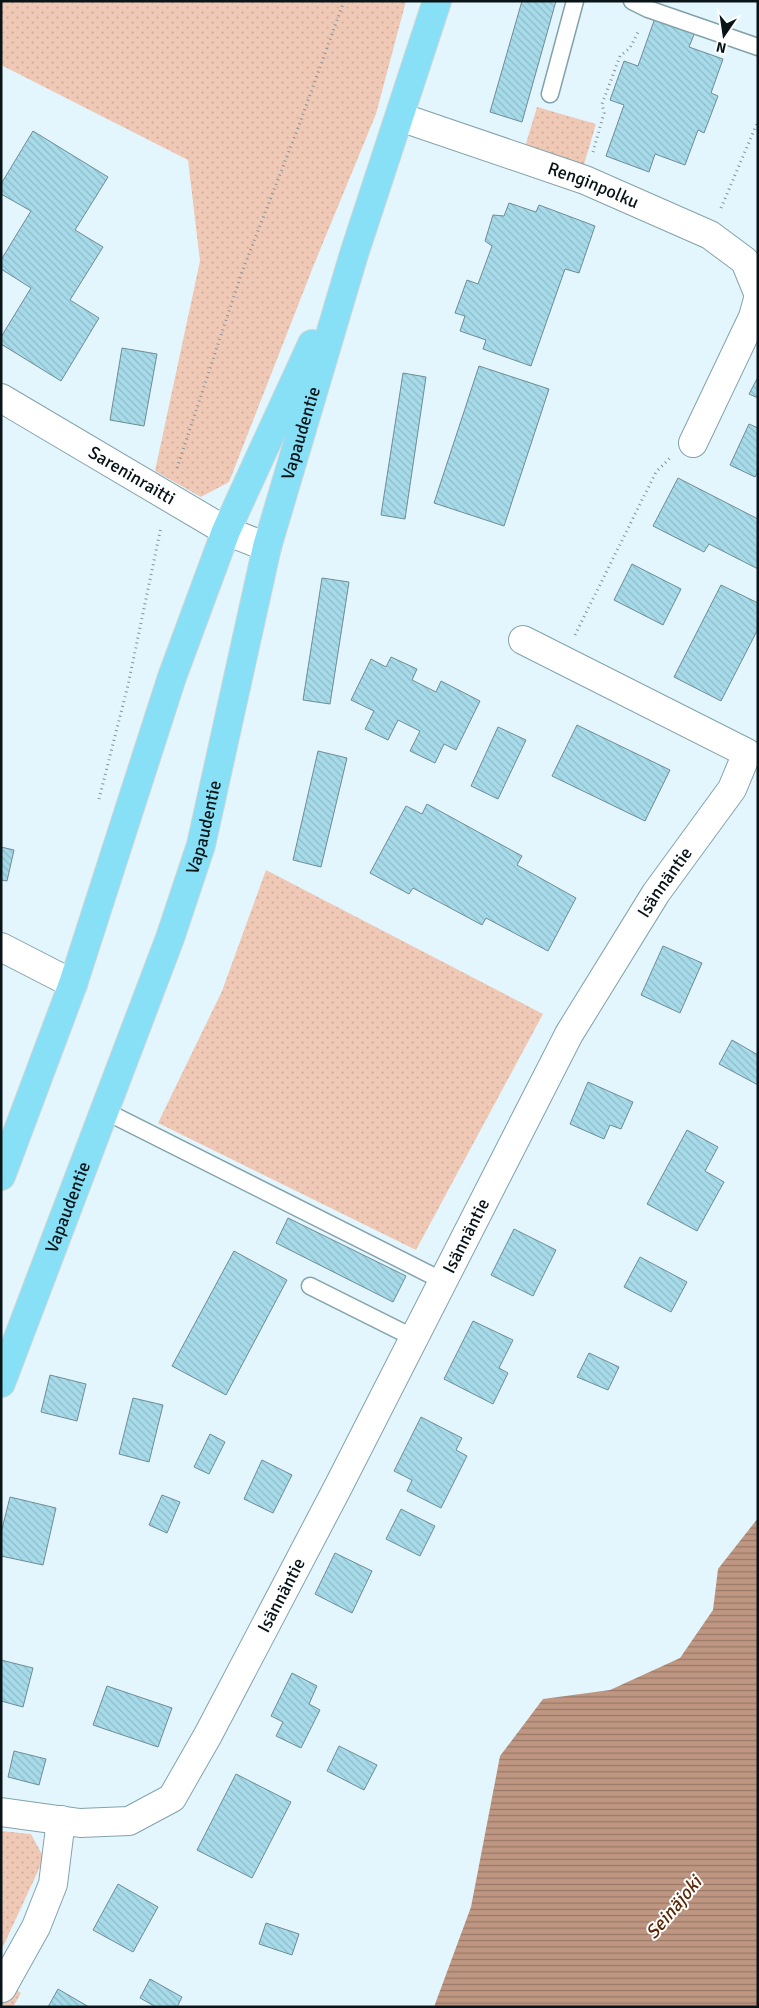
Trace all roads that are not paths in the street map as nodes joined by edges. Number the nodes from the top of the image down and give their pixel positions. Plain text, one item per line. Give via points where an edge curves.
1 (437, 1) edge
2 (575, 1) edge
3 (632, 1) edge
4 (758, 47) edge
5 (550, 94) dead end
6 (400, 117) junction
7 (354, 254) junction
8 (758, 293) edge
9 (758, 299) edge
10 (1, 398) edge
11 (693, 443) road end
12 (226, 531) junction
13 (267, 547) junction
14 (523, 640) dead end
15 (1, 947) edge
16 (73, 984) junction
17 (104, 1111) junction
18 (1, 1176) edge
19 (443, 1281) junction
20 (310, 1286) dead end
21 (414, 1338) junction
22 (1, 1383) edge
23 (1, 1812) edge
24 (61, 1820) junction
25 (2, 1988) edge

1 - 6 main road, Vapaudentie
2 - 5 lane
3 - 4 lane
6 - 7 main road, Vapaudentie
6 - 8 street, Renginpolku via 585,180 710,235 745,261
7 - 12 main road, Vapaudentie
7 - 13 main road, Vapaudentie
9 - 11 street via 753,317
10 - 12 street, Sareninraitti
12 - 13 street, Sareninraitti
12 - 16 main road, Vapaudentie via 172,677
13 - 17 main road, Vapaudentie via 201,845 170,938
14 - 19 street, Isännäntie via 747,753 732,789 656,893 569,1034
15 - 16 street
16 - 18 main road, Vapaudentie
17 - 19 lane
17 - 22 main road, Vapaudentie
19 - 21 street, Isännäntie
20 - 21 lane
21 - 24 street, Isännäntie via 213,1726 172,1798 129,1821 80,1823
23 - 24 street, Isännäntie
24 - 25 street via 53,1884 36,1927

